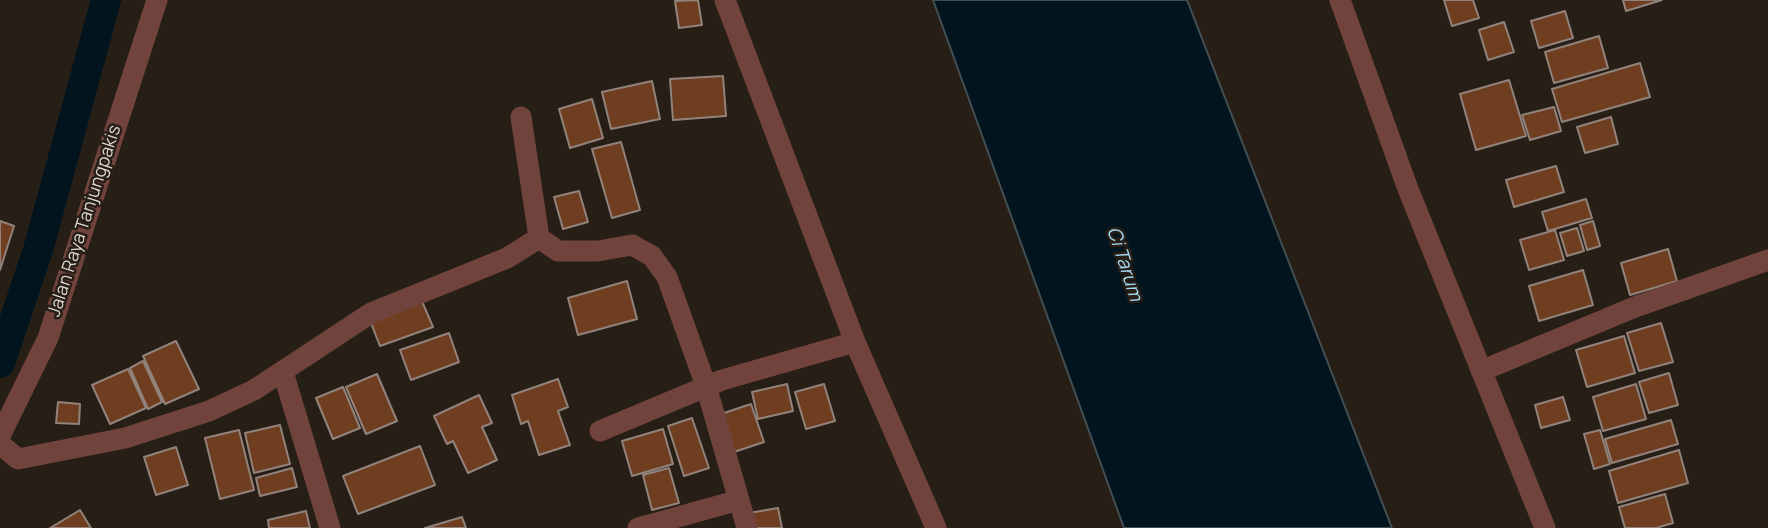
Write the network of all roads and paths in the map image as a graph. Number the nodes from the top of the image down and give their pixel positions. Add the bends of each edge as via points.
1 (157, 0) edge
2 (724, 0) edge
3 (1340, 0) edge
4 (521, 117) dead end
5 (539, 238) junction
6 (1768, 260) edge
7 (855, 341) junction
8 (1481, 371) junction
9 (283, 372) junction
10 (706, 386) junction
11 (600, 430) dead end
12 (0, 436) edge
13 (0, 444) edge
14 (739, 500) junction
15 (330, 528) edge
16 (638, 528) edge
17 (747, 528) edge
18 (936, 528) edge
19 (1545, 528) edge

1 - 12 street, Jalan Raya Tanjungpakis via 48,338
2 - 7 street
3 - 8 street via 1408,189
4 - 5 street
5 - 9 street via 507,258 371,313
5 - 10 street via 558,251 632,245 652,256 667,277
6 - 8 street via 1635,307
7 - 10 street
7 - 18 street
8 - 19 street
9 - 13 street via 209,411 125,438 18,459
9 - 15 street
10 - 11 street
10 - 14 street
14 - 16 street
14 - 17 street

